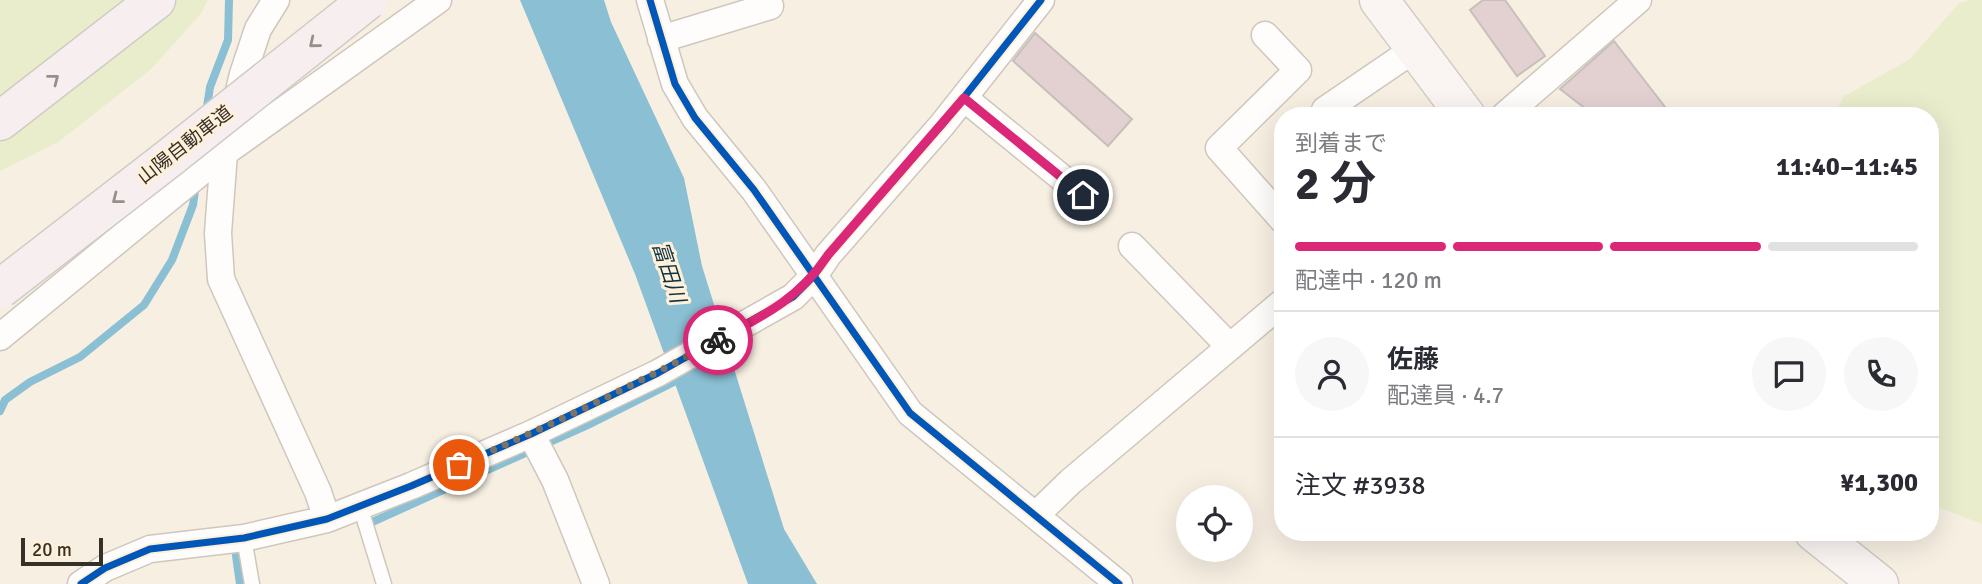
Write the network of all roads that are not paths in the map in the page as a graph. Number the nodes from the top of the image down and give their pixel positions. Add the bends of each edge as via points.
1 (156, 0) edge
2 (276, 0) edge
3 (368, 0) edge
4 (438, 0) edge
5 (650, 0) edge
6 (1041, 0) edge
7 (1378, 0) edge
8 (1622, 5) edge
9 (770, 6) dead end
10 (1265, 34) dead end
11 (661, 39) junction
12 (1416, 48) junction
13 (964, 98) junction
14 (1329, 107) edge
15 (1459, 107) edge
16 (1514, 107) edge
17 (0, 121) edge
18 (224, 153) junction
19 (1083, 195) dead end
20 (1274, 210) edge
21 (1132, 246) dead end
22 (814, 276) junction
23 (0, 289) edge
24 (1274, 310) edge
25 (0, 337) edge
26 (1230, 347) junction
27 (531, 434) junction
28 (360, 506) junction
29 (1036, 515) junction
30 (327, 519) junction
31 (243, 538) junction
32 (1825, 541) edge
33 (81, 584) edge
34 (252, 584) edge
35 (384, 584) edge
36 (596, 584) edge
37 (1119, 584) edge
38 (1879, 584) edge

17 -> 1 highway
2 - 18 street via 258,29
3 -> 23 highway, 山陽自動車道, bridge
4 - 18 street
5 - 11 street
6 - 13 street
7 - 12 main road
8 - 16 street
9 - 11 street
10 - 20 street via 1298,70 1219,148
11 - 22 street via 676,85 695,118 754,190
12 - 14 street
12 - 15 main road
13 - 19 street
13 - 22 street
18 - 25 street
18 - 30 street via 218,233 221,279
21 - 26 street
22 - 27 street via 793,297 742,327
22 - 29 street via 910,413
24 - 26 street
26 - 29 street
27 - 28 street
27 - 36 street via 555,480
28 - 30 street
28 - 35 lane
29 - 37 street
30 - 31 street
31 - 33 street via 150,549 104,568
31 - 34 lane
32 - 38 main road

